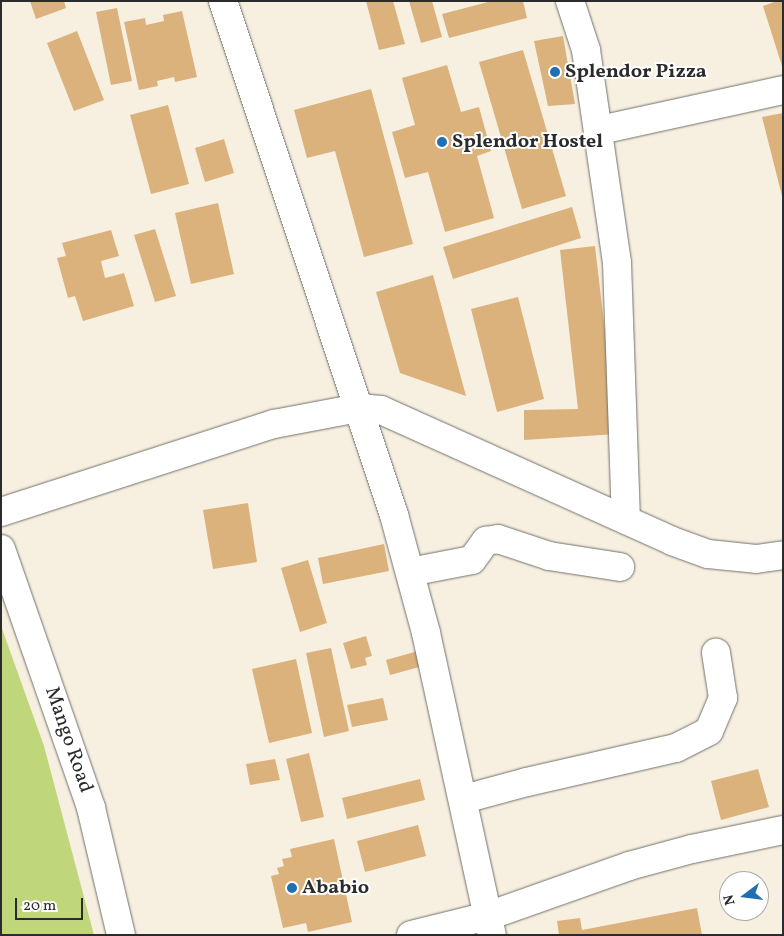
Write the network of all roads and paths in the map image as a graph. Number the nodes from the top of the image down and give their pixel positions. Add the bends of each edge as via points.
1 (223, 1) edge
2 (570, 1) edge
3 (783, 90) edge
4 (600, 130) junction
5 (359, 408) junction
6 (1, 512) edge
7 (626, 520) junction
8 (1, 549) edge
9 (783, 555) edge
10 (620, 567) dead end
11 (410, 572) junction
12 (716, 653) dead end
13 (464, 799) junction
14 (783, 830) edge
15 (490, 925) edge
16 (121, 935) edge
17 (411, 935) edge

1 - 5 street
2 - 4 street via 586,50
3 - 4 street
4 - 7 street via 618,263
5 - 6 street via 274,424
5 - 7 street via 381,410
5 - 11 street
7 - 9 street via 708,554 756,559
8 - 16 street, Mango Road via 91,808
10 - 11 street via 549,556 498,539 486,541 472,560
11 - 13 street
12 - 13 street via 723,698 709,731 676,748
13 - 15 street
14 - 15 street via 629,866
15 - 17 street

